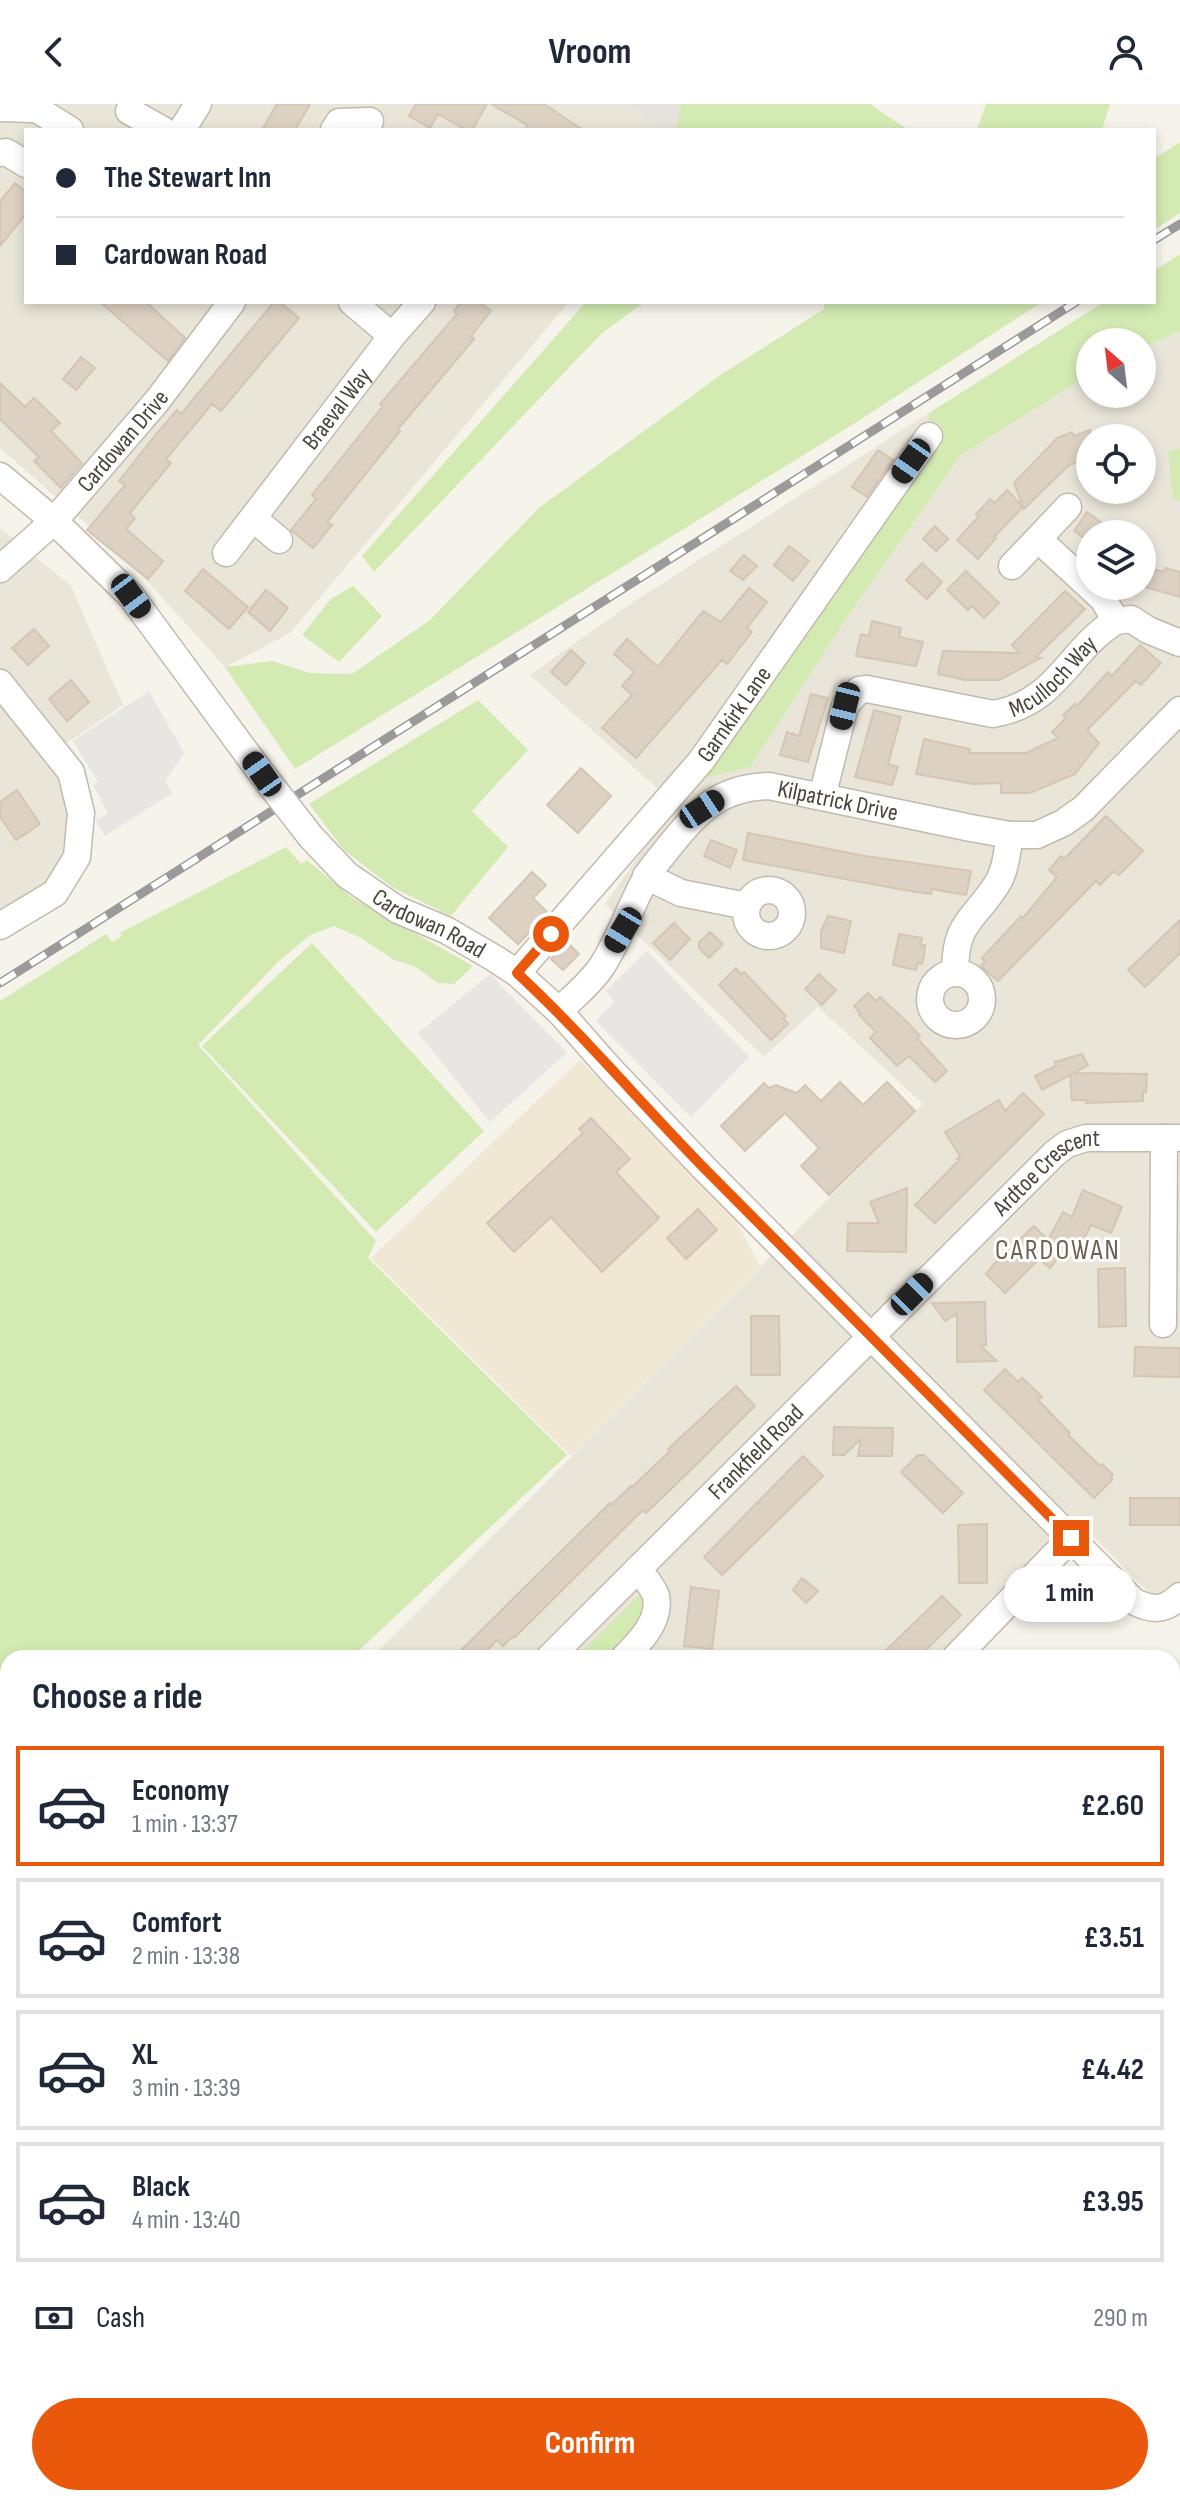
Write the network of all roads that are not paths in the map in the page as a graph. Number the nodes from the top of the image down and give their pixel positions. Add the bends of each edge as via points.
1 (198, 104) edge
2 (30, 106) edge
3 (0, 108) edge
4 (129, 111) dead end
5 (334, 119) edge
6 (370, 121) dead end
7 (67, 128) edge
8 (159, 128) edge
9 (183, 128) edge
10 (0, 153) edge
11 (24, 163) edge
12 (230, 304) edge
13 (354, 304) edge
14 (420, 304) edge
15 (392, 336) junction
16 (929, 436) dead end
17 (0, 476) edge
18 (1068, 507) dead end
19 (253, 518) junction
20 (54, 521) junction
21 (1038, 539) junction
22 (279, 540) dead end
23 (226, 553) dead end
24 (1012, 566) dead end
25 (0, 569) edge
26 (1116, 621) junction
27 (1180, 643) edge
28 (0, 683) edge
29 (1180, 710) edge
30 (822, 797) junction
31 (1010, 835) junction
32 (646, 876) junction
33 (747, 906) dead end
34 (0, 926) edge
35 (517, 973) junction
36 (955, 973) dead end
37 (559, 1011) junction
38 (1172, 1138) edge
39 (1163, 1324) dead end
40 (871, 1334) junction
41 (1071, 1538) junction
42 (638, 1569) junction
43 (1170, 1602) edge
44 (557, 1650) edge
45 (632, 1650) edge
46 (963, 1650) edge

1 - 9 street
2 - 3 street
2 - 7 street
4 - 8 street
5 - 6 street
10 - 11 street
12 - 20 street, Cardowan Drive via 157,401
13 - 15 street
14 - 15 street, Braeval Way
15 - 19 street, Braeval Way
16 - 35 street, Garnkirk Lane via 701,761
17 - 20 street, Cardowan Road
18 - 21 street
19 - 22 street
19 - 23 street, Braeval Way
20 - 25 street, Cardowan Drive
20 - 35 street, Cardowan Road, bridge via 131,596 262,774 347,875 398,910 446,930
21 - 24 street
21 - 26 street via 1103,599
26 - 27 street via 1131,619
26 - 30 street, Mculloch Way via 1046,690 1014,710 993,714 859,690 845,706
28 - 34 street via 71,772 81,813 77,857 55,893
29 - 31 street, Kilpatrick Drive via 1072,817 1037,835
30 - 31 street, Kilpatrick Drive
30 - 32 street, Kilpatrick Drive via 769,786 725,794 687,824
31 - 36 street via 1003,874 960,932
32 - 33 street via 681,893
32 - 37 street, Kilpatrick Drive via 599,970
35 - 37 street, Cardowan Road
37 - 40 street, Cardowan Road via 705,1169
38 - 39 street
38 - 40 street, Ardtoe Crescent via 1086,1138 1067,1144
40 - 41 street, Cardowan Road
40 - 42 street, Frankfield Road
41 - 43 street, Cardowan Road via 1133,1601 1150,1610
41 - 46 street
42 - 44 street, Frankfield Road
42 - 45 street via 655,1594 656,1607 649,1632

